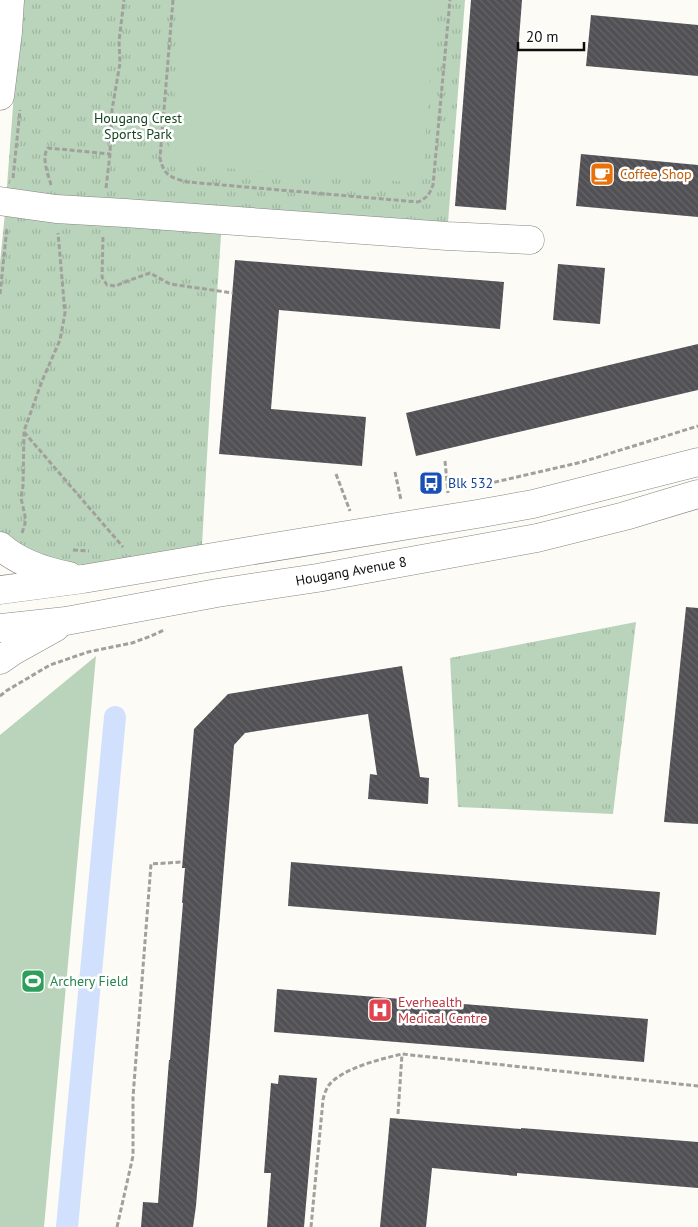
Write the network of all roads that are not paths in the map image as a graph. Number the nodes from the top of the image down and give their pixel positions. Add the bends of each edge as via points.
1 (10, 0) edge
2 (10, 102) edge
3 (5, 202) edge
4 (530, 240) dead end
5 (698, 462) edge
6 (698, 494) edge
7 (11, 540) edge
8 (83, 579) junction
9 (0, 590) edge
10 (66, 621) junction
11 (0, 628) edge
12 (0, 660) edge

1 - 2 main road
3 - 4 main road via 56,209
5 - 8 main road via 534,504
6 - 10 main road, Hougang Avenue 8 via 537,538
7 - 8 main road via 8,553 39,569
8 - 9 main road
10 - 11 main road, Hougang Avenue 8
10 - 12 main road

